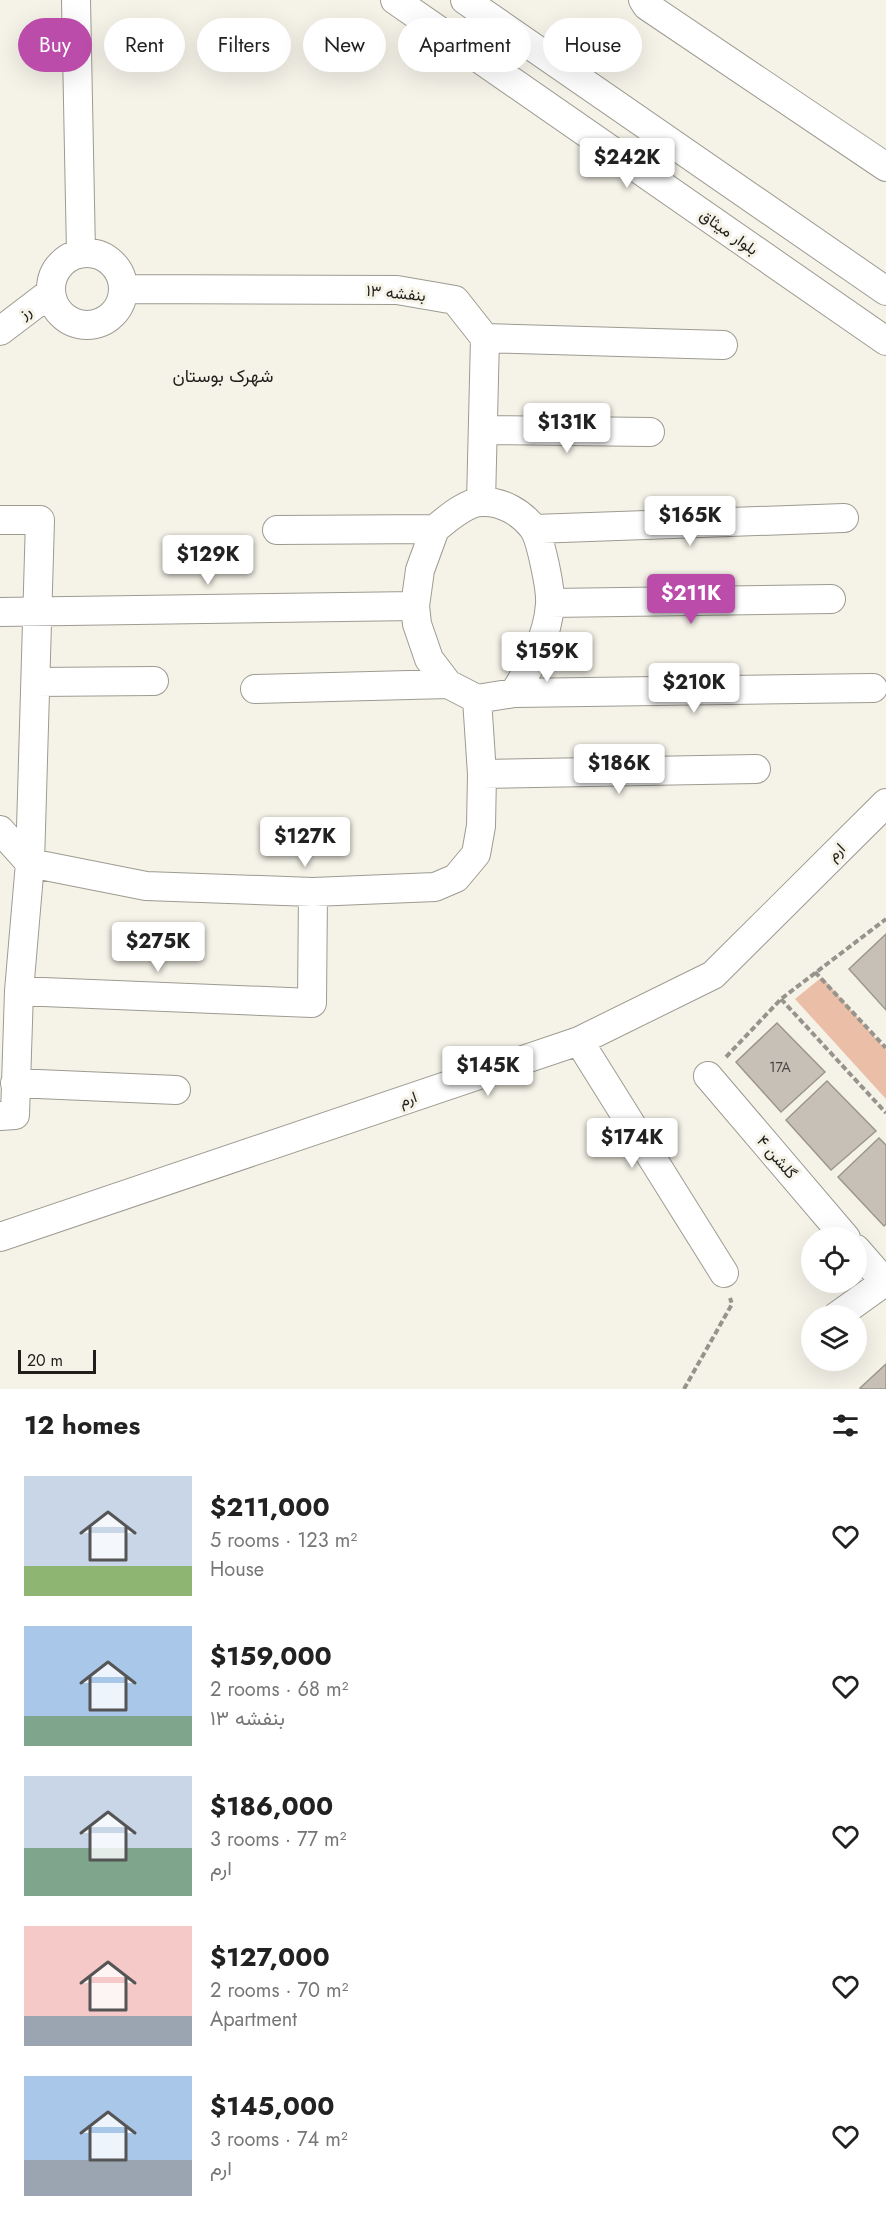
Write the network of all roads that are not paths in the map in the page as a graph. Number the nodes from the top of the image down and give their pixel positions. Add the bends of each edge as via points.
1 (76, 0) edge
2 (395, 0) edge
3 (465, 0) edge
4 (644, 0) edge
5 (886, 167) edge
6 (81, 253) junction
7 (124, 289) junction
8 (886, 291) edge
9 (50, 293) junction
10 (0, 330) edge
11 (485, 338) junction
12 (886, 341) edge
13 (723, 345) dead end
14 (483, 430) junction
15 (650, 432) dead end
16 (481, 501) junction
17 (844, 518) dead end
18 (0, 520) edge
19 (435, 529) junction
20 (534, 529) junction
21 (277, 530) dead end
22 (831, 599) dead end
23 (550, 603) junction
24 (416, 606) junction
25 (0, 612) edge
26 (38, 612) junction
27 (154, 681) dead end
28 (36, 682) junction
29 (448, 684) junction
30 (873, 688) dead end
31 (255, 689) dead end
32 (514, 693) junction
33 (477, 699) junction
34 (756, 770) dead end
35 (482, 774) junction
36 (886, 803) edge
37 (0, 830) edge
38 (0, 863) edge
39 (30, 863) junction
40 (313, 892) junction
41 (11, 934) edge
42 (19, 991) junction
43 (10, 1031) edge
44 (579, 1041) junction
45 (708, 1076) road end
46 (15, 1083) junction
47 (176, 1090) dead end
48 (0, 1116) edge
49 (837, 1227) edge
50 (0, 1237) edge
51 (867, 1262) edge
52 (724, 1273) road end
53 (885, 1282) edge
54 (853, 1305) edge

1 - 6 street
2 - 12 street, بلوار میثاق
3 - 8 street
4 - 5 street via 647,6
6 - 7 street via 106,258 119,271
6 - 9 street via 68,258 54,273
7 - 9 street via 118,310 100,324 77,325 58,313
7 - 11 street, بنفشه ۱۳ via 397,290 455,300
9 - 10 street, رز
11 - 13 street
11 - 14 street
14 - 15 street
14 - 16 street
16 - 19 street via 455,512
16 - 20 street via 509,507
17 - 20 street
18 - 26 street via 40,520
19 - 21 street
19 - 24 street via 420,570
20 - 23 street via 546,567
22 - 23 street
23 - 32 street via 533,663
24 - 26 street
24 - 29 street via 417,624 429,659
25 - 26 street
26 - 28 street
27 - 28 street
28 - 39 street
29 - 31 street
29 - 33 street
30 - 32 street
32 - 33 street
33 - 35 street
34 - 35 street
35 - 40 street via 477,854 456,878 435,887
36 - 44 street, ارم via 713,975
37 - 39 street
38 - 39 street
39 - 40 street via 147,886
39 - 41 street
40 - 42 street via 312,1003
41 - 42 street
42 - 43 street
43 - 46 street
44 - 50 street, ارم
44 - 52 street
45 - 49 street, گلشن ۴
46 - 47 street
46 - 48 street via 15,1116
51 - 53 street
53 - 54 street

